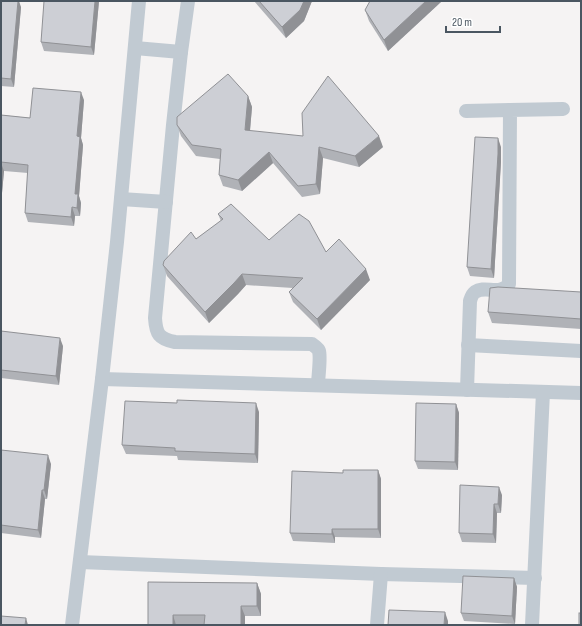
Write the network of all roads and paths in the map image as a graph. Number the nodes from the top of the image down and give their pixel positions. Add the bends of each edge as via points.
1 (139, 1) edge
2 (188, 1) edge
3 (135, 48) junction
4 (181, 52) junction
5 (563, 109) dead end
6 (510, 110) junction
7 (466, 111) dead end
8 (121, 199) junction
9 (166, 202) junction
10 (468, 345) junction
11 (581, 351) edge
12 (102, 379) junction
13 (318, 386) junction
14 (467, 390) junction
15 (543, 392) junction
16 (581, 393) edge
17 (80, 562) junction
18 (381, 574) junction
19 (535, 578) junction
20 (72, 625) edge
21 (377, 625) edge
22 (532, 625) edge

1 - 3 street
2 - 4 street
3 - 4 street
3 - 8 street
4 - 9 street
5 - 6 street
6 - 7 street
6 - 10 street via 509,284 506,288 480,290 472,295
8 - 9 street
8 - 12 street
9 - 13 street via 155,318 159,335 175,342 312,344 319,352
10 - 11 street
10 - 14 street
12 - 13 street
12 - 17 street
13 - 14 street
14 - 15 street
15 - 16 street
15 - 19 street
17 - 18 street
17 - 20 street
18 - 19 street
18 - 21 street
19 - 22 street

